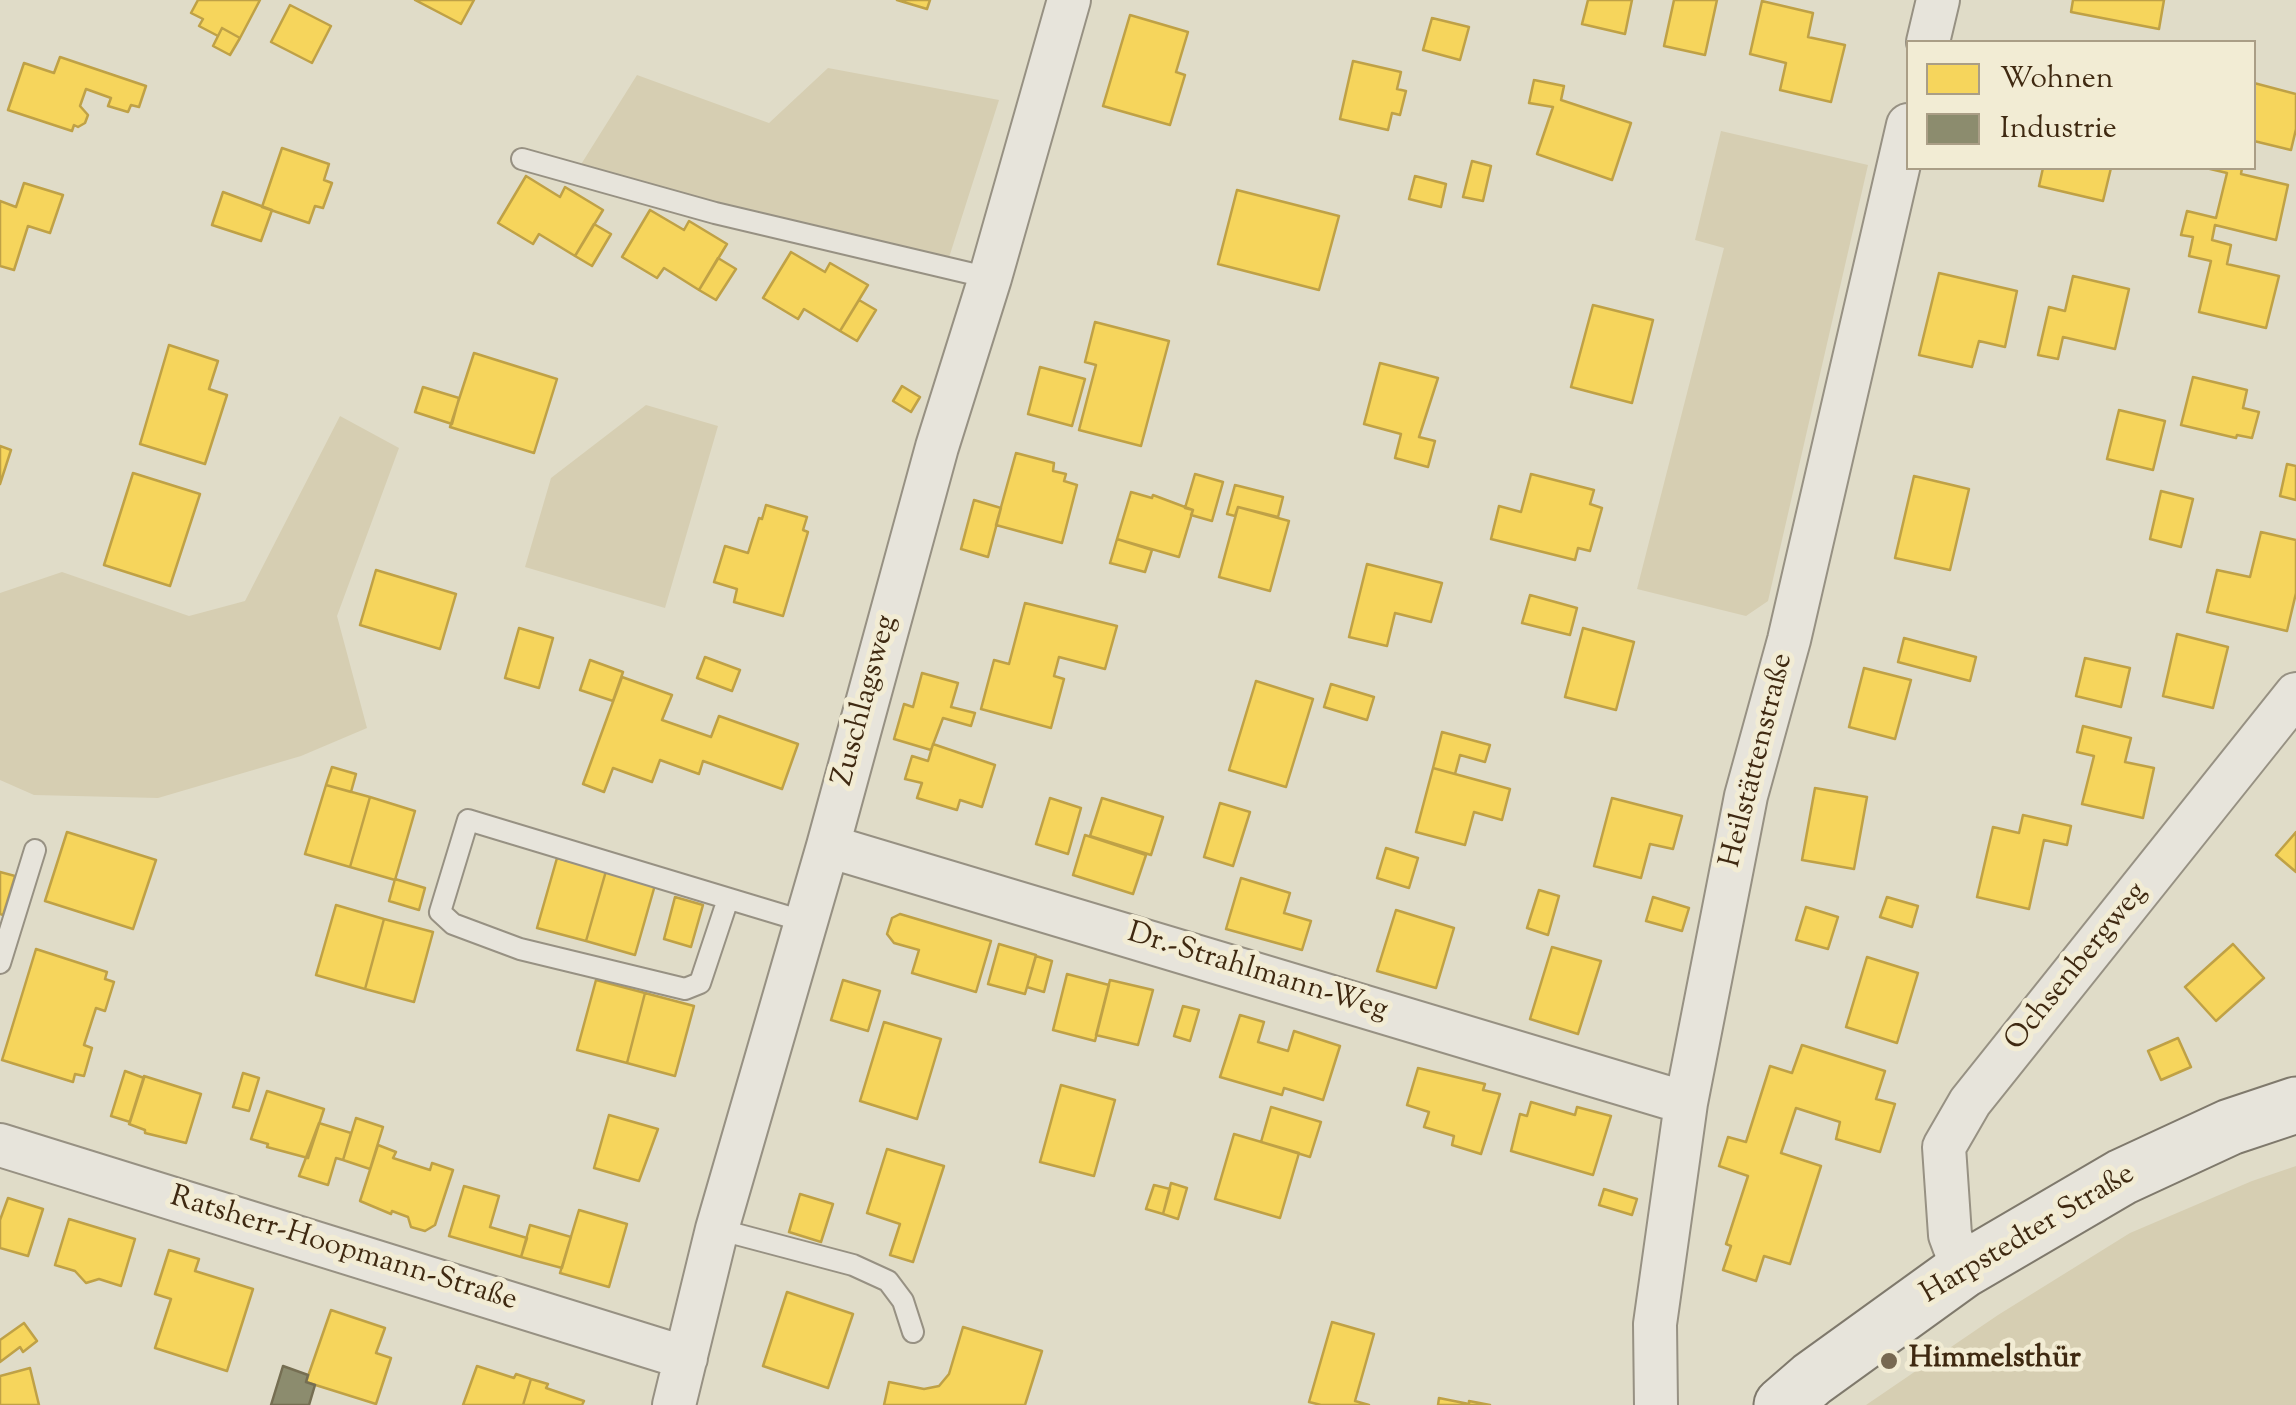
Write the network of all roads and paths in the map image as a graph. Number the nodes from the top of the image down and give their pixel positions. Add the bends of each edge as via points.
1 (1070, 0) edge
2 (1938, 0) edge
3 (1928, 40) edge
4 (1906, 134) edge
5 (522, 159) dead end
6 (990, 278) junction
7 (2296, 694) edge
8 (828, 846) junction
9 (35, 850) dead end
10 (728, 899) junction
11 (806, 922) junction
12 (0, 963) edge
13 (1686, 1103) junction
14 (2296, 1105) edge
15 (0, 1146) edge
16 (716, 1229) junction
17 (1963, 1270) junction
18 (913, 1332) dead end
19 (686, 1358) junction
20 (674, 1405) edge
21 (1656, 1405) edge
22 (1782, 1405) edge

1 - 6 street, Zuschlagsweg
2 - 3 street
4 - 13 street, Heilstättenstraße via 1789,640 1746,796
5 - 6 lane
6 - 8 street, Zuschlagsweg
7 - 17 street, Ochsenbergweg via 1970,1102 1944,1148 1950,1235
8 - 11 street, Zuschlagsweg
8 - 13 street, Dr.-Strahlmann-Weg
9 - 12 lane
10 - 10 lane via 468,820 440,912 454,924 520,949 686,989 700,983
10 - 11 lane
11 - 16 street, Zuschlagsweg
13 - 21 street, Heilstättenstraße via 1655,1324
14 - 17 main road, Harpstedter Straße via 2122,1177
15 - 19 street, Ratsherr-Hoopmann-Straße
16 - 18 lane via 888,1281
16 - 19 street, Zuschlagsweg
17 - 22 main road, Harpstedter Straße
19 - 20 street, Zuschlagsweg

